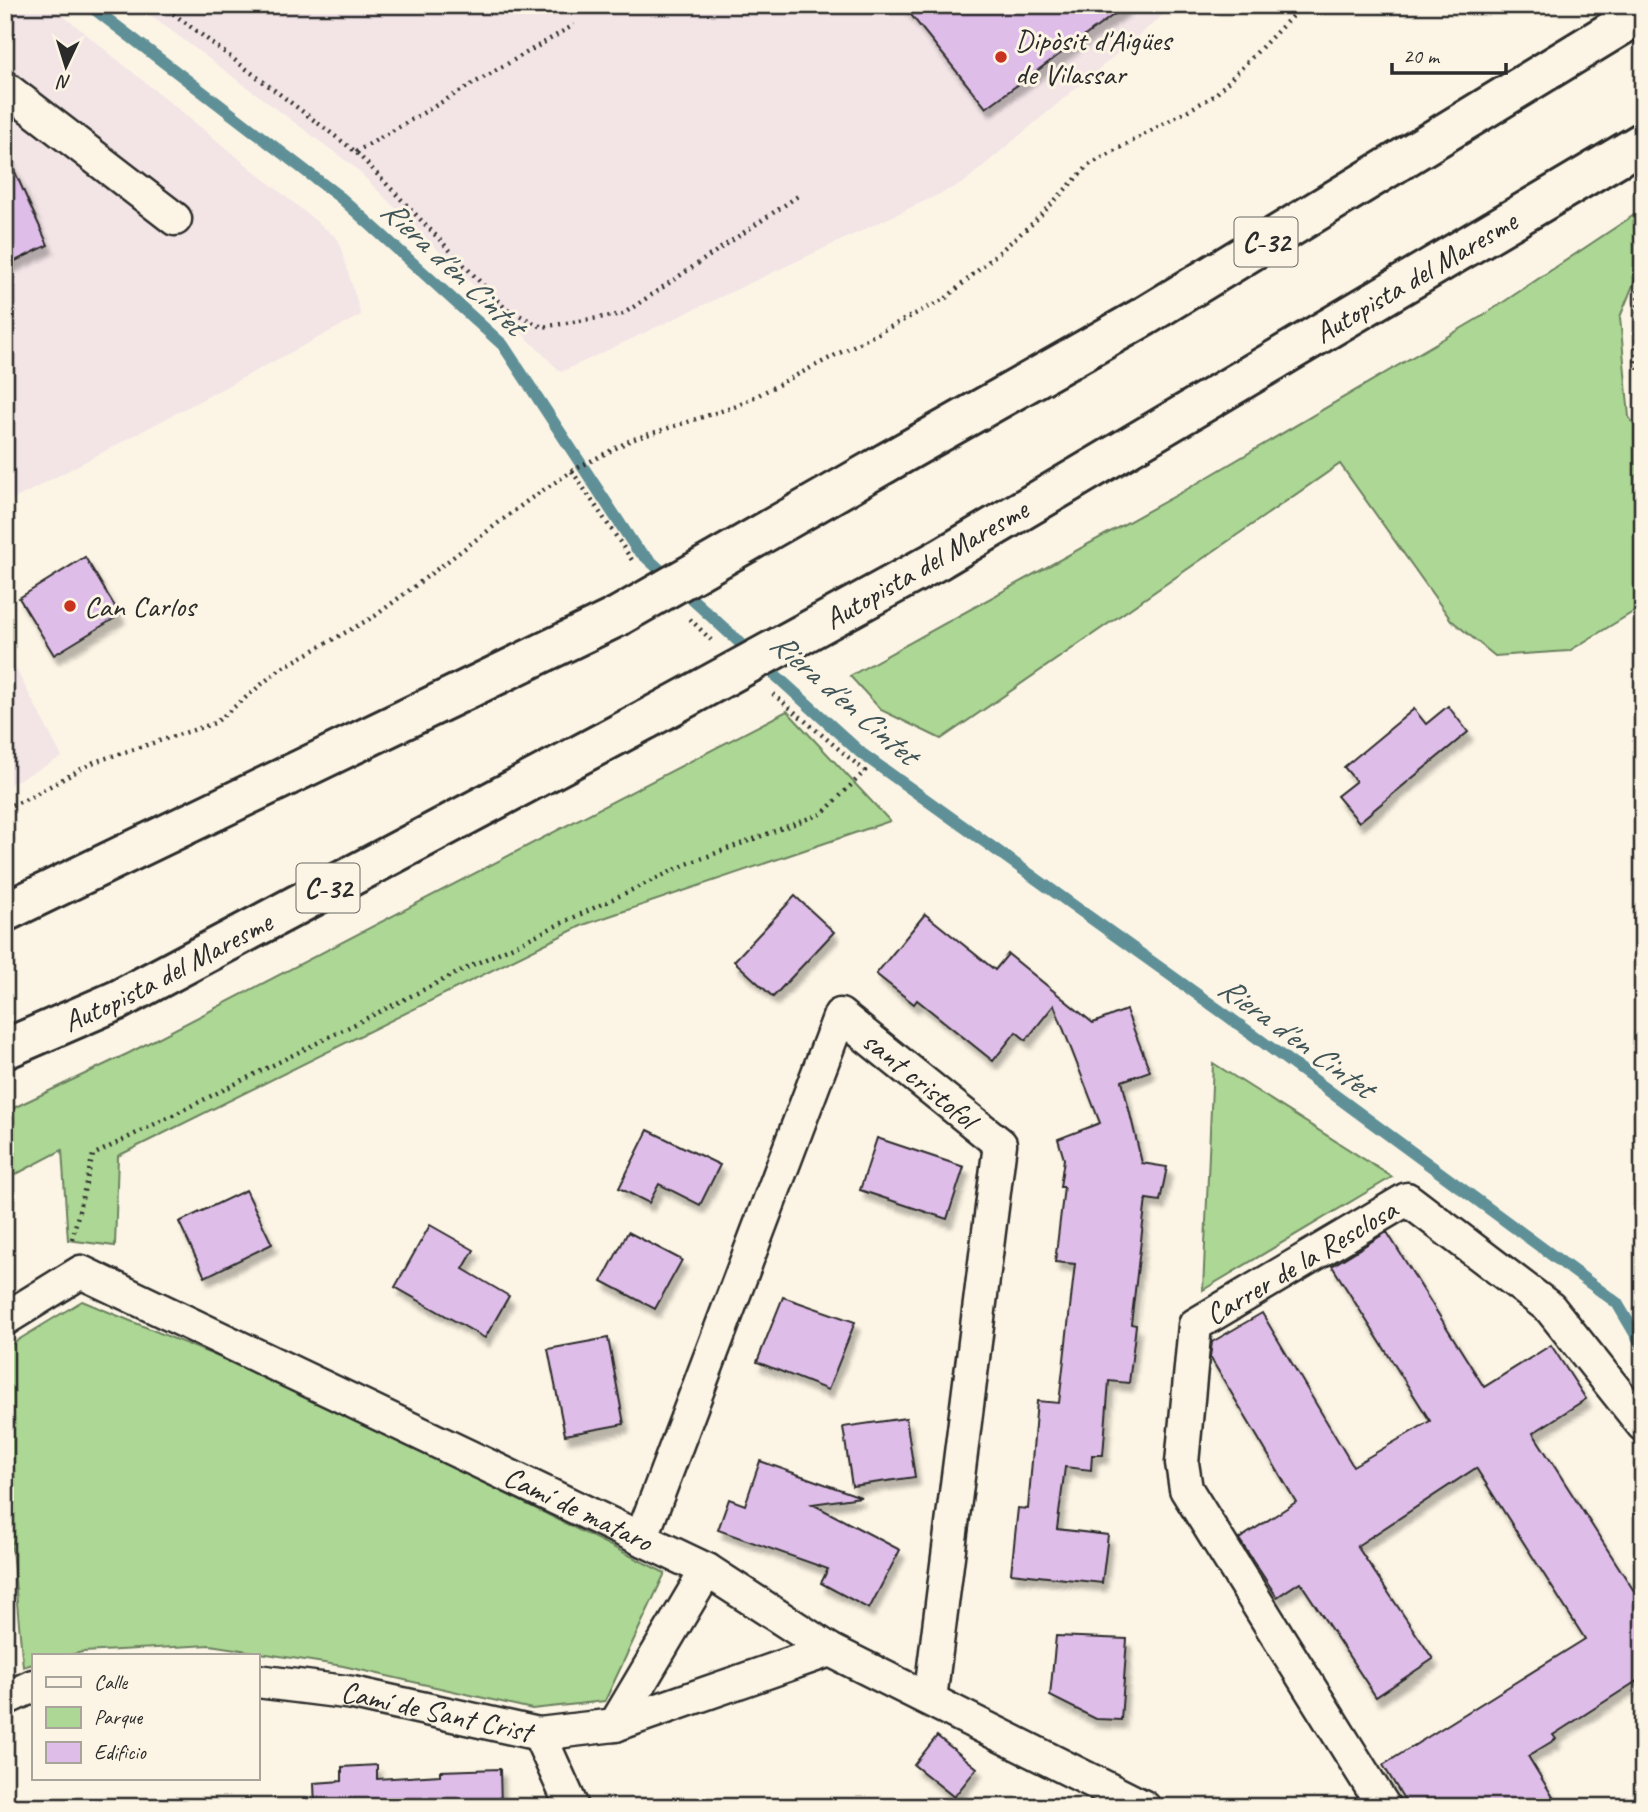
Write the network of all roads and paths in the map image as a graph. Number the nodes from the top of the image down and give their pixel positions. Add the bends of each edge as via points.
1 (162, 5) edge
2 (1303, 5) edge
3 (1643, 12) edge
4 (574, 25) dead end
5 (5, 88) edge
6 (1643, 142) edge
7 (356, 152) junction
8 (798, 196) dead end
9 (175, 219) dead end
10 (1643, 271) edge
11 (1643, 378) edge
12 (572, 471) junction
13 (642, 571) dead end
14 (688, 617) dead end
15 (715, 644) dead end
16 (766, 689) dead end
17 (5, 807) edge
18 (5, 912) edge
19 (5, 1049) edge
20 (81, 1272) junction
21 (5, 1319) edge
22 (1643, 1425) edge
23 (641, 1539) junction
24 (707, 1570) junction
25 (830, 1650) junction
26 (259, 1681) edge
27 (32, 1686) edge
28 (5, 1699) edge
29 (930, 1699) junction
30 (615, 1725) junction
31 (539, 1734) junction
32 (572, 1807) edge
33 (1144, 1807) edge
34 (1384, 1807) edge

1 - 7 path
2 - 12 path via 1214,96 1089,165 1034,222 946,298 737,406 631,440
3 - 18 highway, C-32, bridge via 1145,316 617,617
4 - 7 path
5 - 9 street
6 - 19 highway, Autopista del Maresme / C-32, bridge via 938,560 118,1000
7 - 8 path via 505,308 542,327 624,314
10 - 11 path via 1639,275 1636,363
12 - 13 path
12 - 17 path via 375,616 280,669 215,723 94,762
14 - 15 path
16 - 20 path via 866,771 823,813 688,864 93,1155 67,1259
20 - 21 street
20 - 23 street, Camí de mataro
22 - 34 street, Carrer de la Resclosa via 1550,1308 1407,1199 1195,1325 1182,1463 1186,1489
23 - 24 street, Camí de mataro
23 - 29 street, sant cristofol via 840,1015 1000,1144
24 - 25 street, Camí de mataro
24 - 30 street
25 - 29 street, Camí de mataro
25 - 30 street, Camí de Sant Crist
26 - 31 street, Camí de Sant Crist via 353,1693
27 - 28 street
29 - 33 street, Camí de mataro
30 - 31 street, Camí de Sant Crist
31 - 32 street

